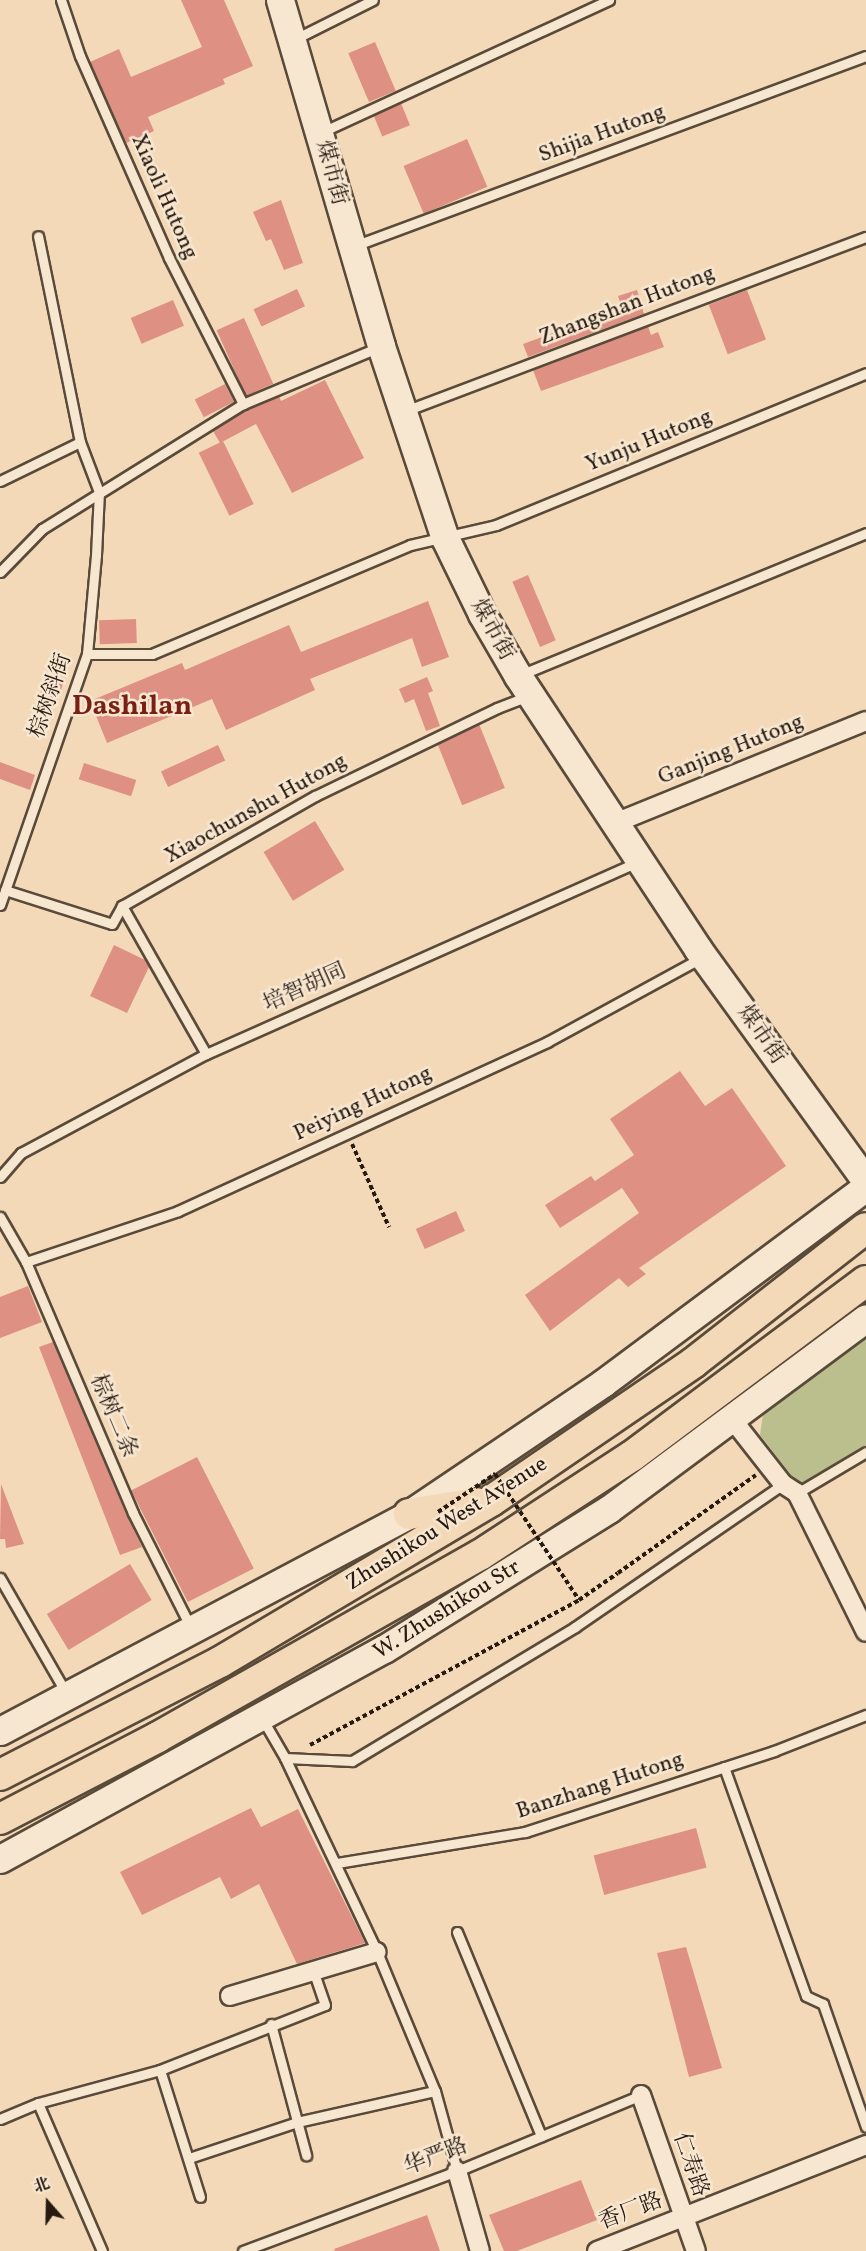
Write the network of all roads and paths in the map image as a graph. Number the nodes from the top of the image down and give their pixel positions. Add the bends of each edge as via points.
1 (61, 0) edge
2 (280, 0) edge
3 (373, 0) edge
4 (609, 0) edge
5 (292, 40) junction
6 (866, 56) edge
7 (320, 134) junction
8 (38, 236) dead end
9 (866, 237) edge
10 (351, 247) junction
11 (381, 346) junction
12 (866, 373) edge
13 (243, 404) junction
14 (403, 412) junction
15 (80, 442) junction
16 (0, 481) edge
17 (99, 492) junction
18 (866, 533) edge
19 (445, 538) junction
20 (0, 572) edge
21 (87, 654) junction
22 (524, 686) junction
23 (866, 721) edge
24 (615, 823) junction
25 (642, 861) junction
26 (5, 890) junction
27 (0, 905) edge
28 (122, 906) junction
29 (705, 956) junction
30 (206, 1054) junction
31 (346, 1133) junction
32 (0, 1177) edge
33 (866, 1181) edge
34 (866, 1187) edge
35 (0, 1217) edge
36 (389, 1227) dead end
37 (866, 1228) edge
38 (26, 1262) junction
39 (866, 1281) edge
40 (866, 1318) edge
41 (732, 1419) junction
42 (864, 1457) edge
43 (769, 1466) junction
44 (790, 1488) junction
45 (491, 1501) junction
46 (423, 1513) junction
47 (0, 1578) edge
48 (579, 1600) junction
49 (193, 1630) junction
50 (866, 1632) edge
51 (68, 1696) junction
52 (866, 1715) edge
53 (261, 1718) junction
54 (0, 1731) edge
55 (285, 1758) junction
56 (724, 1767) junction
57 (0, 1775) edge
58 (0, 1819) edge
59 (0, 1859) edge
60 (337, 1863) junction
61 (457, 1932) dead end
62 (377, 1952) junction
63 (314, 1973) junction
64 (230, 1996) dead end
65 (271, 2024) junction
66 (160, 2070) junction
67 (435, 2091) junction
68 (640, 2095) joint
69 (38, 2103) junction
70 (0, 2119) edge
71 (297, 2122) junction
72 (866, 2127) edge
73 (541, 2136) junction
74 (866, 2145) edge
75 (306, 2155) dead end
76 (189, 2158) junction
77 (457, 2171) junction
78 (200, 2198) dead end
79 (683, 2218) junction
80 (102, 2251) edge
81 (243, 2251) edge
82 (480, 2251) edge
83 (597, 2251) edge
84 (696, 2251) edge

1 - 13 lane, Xiaoli Hutong via 80,56 164,247
2 - 5 street, 煤市街
3 - 5 lane
4 - 7 lane
5 - 7 street, 煤市街
6 - 10 lane, Shijia Hutong
7 - 10 street, 煤市街
8 - 15 lane
9 - 14 lane, Zhangshan Hutong
10 - 11 street, 煤市街
11 - 13 lane
11 - 14 street, 煤市街
12 - 19 lane, Yunju Hutong via 496,525
13 - 17 lane
14 - 19 street, 煤市街
15 - 16 lane
15 - 17 lane
17 - 20 lane via 42,530
17 - 21 lane, 棕树斜街
18 - 22 lane, Xiaochunshu Hutong
19 - 21 lane, Yunju Hutong via 410,545 152,654
19 - 22 street, 煤市街
21 - 26 lane, 棕树斜街
22 - 24 street, 煤市街
22 - 28 lane, Xiaochunshu Hutong via 497,708 315,796
23 - 24 street, Ganjing Hutong
24 - 25 street, 煤市街
25 - 29 street, 煤市街
25 - 30 lane, 培智胡同
26 - 27 lane, 棕树斜街
26 - 28 lane, Xiaochunshu Hutong via 112,924
28 - 30 lane
29 - 31 lane, Peiying Hutong via 669,972 547,1042
29 - 33 street, 煤市街
30 - 32 lane, 培智胡同 via 21,1153
31 - 36 path
31 - 38 lane, Peiying Hutong via 178,1211
34 - 46 street, Zhushikou West Avenue
35 - 38 lane, 棕树二条
37 - 45 main road, Zhushikou West Avenue via 693,1363
38 - 49 lane, 棕树二条 via 133,1513
39 - 58 main road, W. Zhushikou Str via 632,1455 480,1555 158,1737
40 - 41 street, W. Zhushikou Str
41 - 43 street
41 - 53 street, W. Zhushikou Str via 609,1509 384,1649
42 - 44 lane
43 - 44 street
43 - 48 path, bridge
44 - 50 street
44 - 55 lane via 575,1627 352,1761
45 - 46 main road
45 - 57 main road, Zhushikou West Avenue via 220,1662
46 - 48 path, bridge via 495,1474
46 - 49 street, Zhushikou West Avenue
47 - 51 lane
48 - 55 path
49 - 51 street, Zhushikou West Avenue
51 - 54 street, Zhushikou West Avenue
52 - 56 lane, Banzhang Hutong
53 - 55 lane
53 - 59 street, W. Zhushikou Str
55 - 60 lane
56 - 60 lane, Banzhang Hutong via 525,1832
56 - 72 lane via 806,1996 824,2004
60 - 62 lane
61 - 73 lane
62 - 63 street
62 - 67 lane
63 - 64 street
63 - 65 lane via 325,2004
65 - 66 lane
65 - 71 lane
66 - 69 lane
66 - 76 lane
67 - 71 lane
67 - 77 lane
68 - 73 lane, 华严路
68 - 79 street, 仁寿路
69 - 70 lane
69 - 80 lane
71 - 75 lane
71 - 76 lane
73 - 77 lane, 华严路
74 - 79 street, 香厂路
76 - 78 lane
77 - 81 lane, 华严路
77 - 82 street
79 - 83 street, 香厂路
79 - 84 street, 仁寿路

